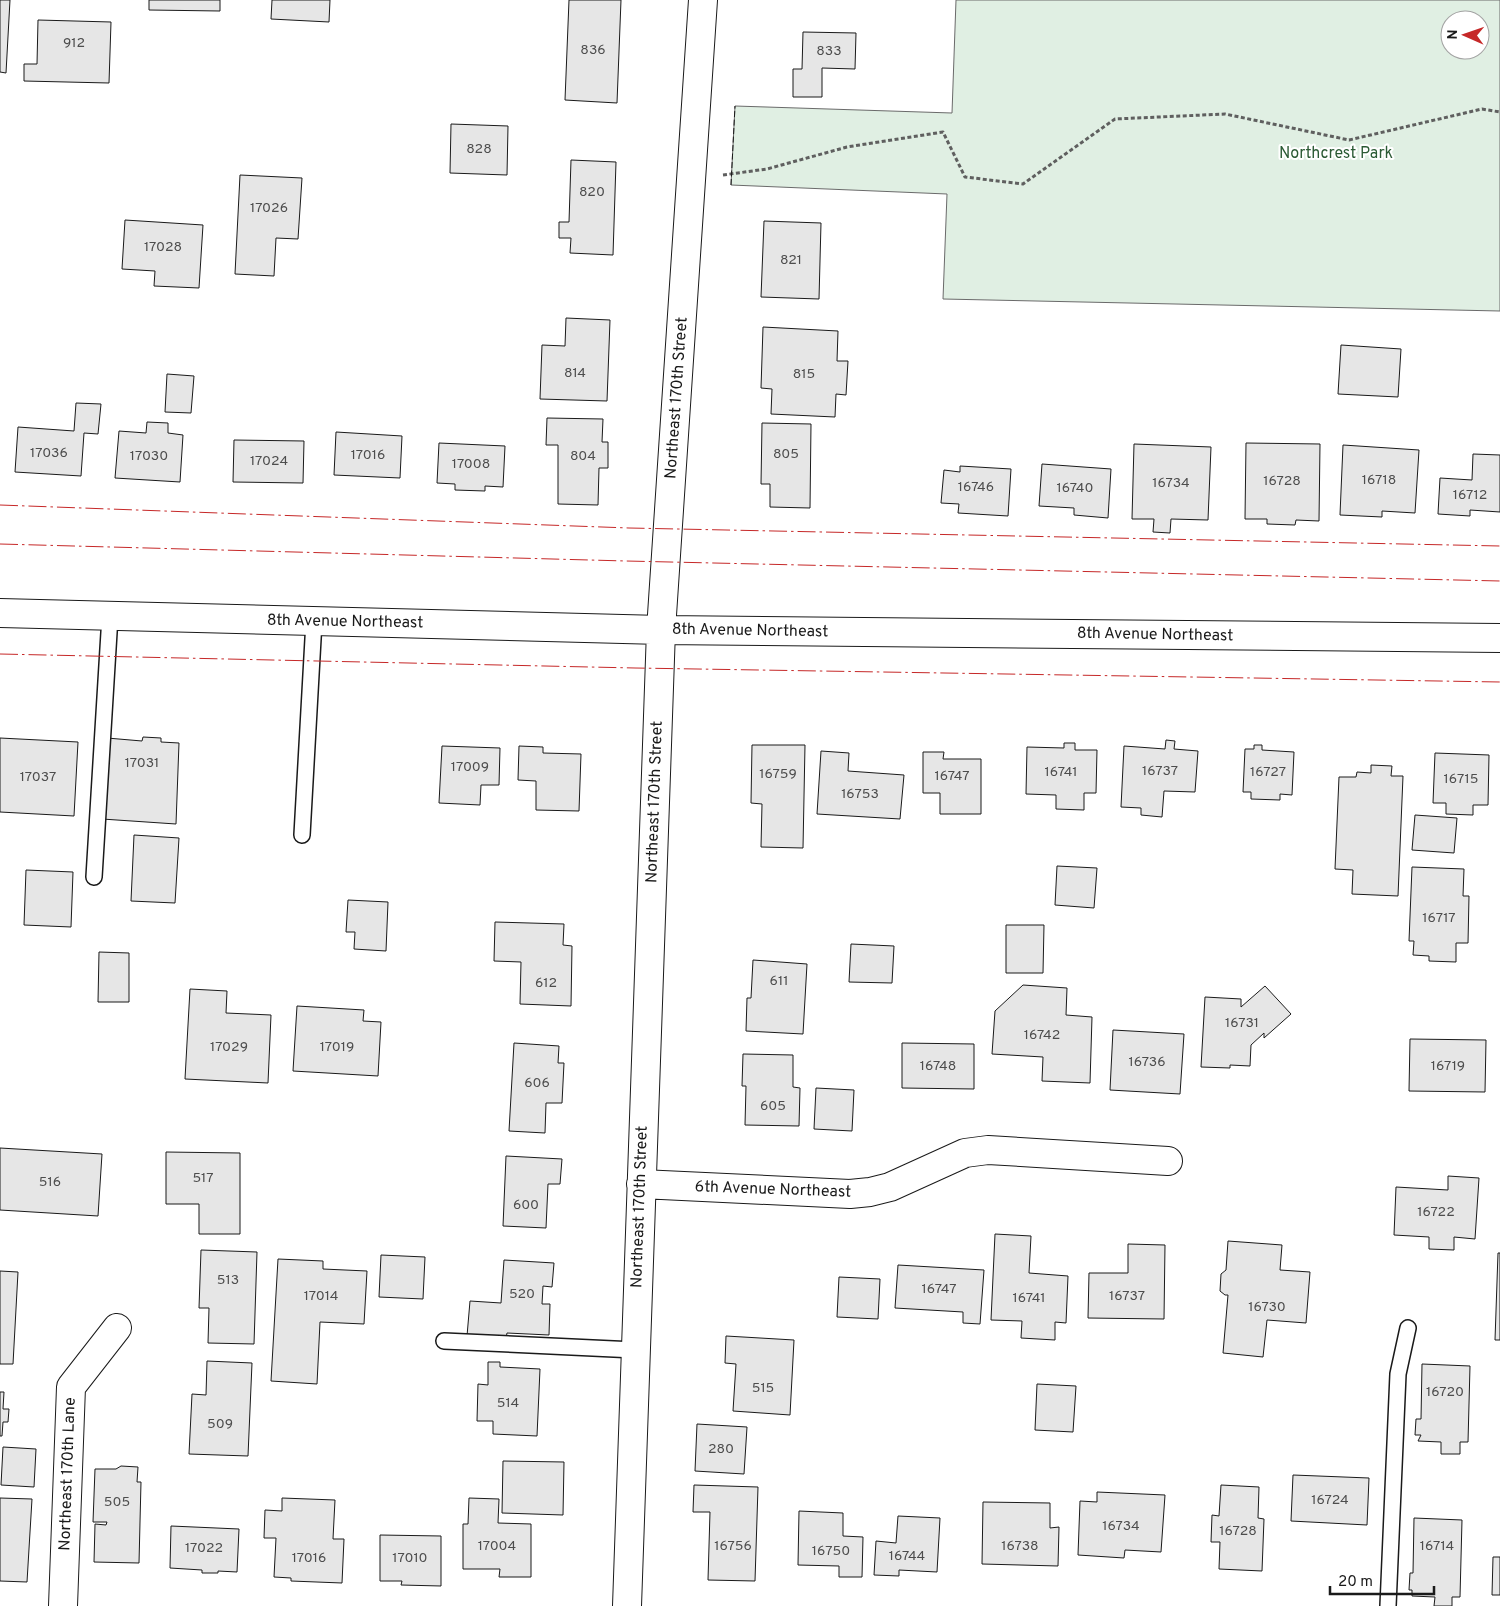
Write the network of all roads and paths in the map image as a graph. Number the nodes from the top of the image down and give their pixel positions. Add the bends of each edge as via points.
1 (703, 0) edge
2 (1500, 112) edge
3 (691, 180) junction
4 (0, 613) edge
5 (110, 616) junction
6 (314, 621) junction
7 (661, 630) junction
8 (1500, 638) edge
9 (302, 835) dead end
10 (94, 877) dead end
11 (1168, 1161) dead end
12 (640, 1184) junction
13 (117, 1328) dead end
14 (1408, 1328) dead end
15 (444, 1341) dead end
16 (635, 1350) junction
17 (63, 1606) edge
18 (627, 1606) edge
19 (1388, 1606) edge

1 - 3 street, Northeast 170th Street
2 - 3 path via 1482,110 1349,140 1225,114 1114,119 1023,184 965,177 943,132 847,147 767,168
3 - 7 street, Northeast 170th Street
4 - 5 street, 8th Avenue Northeast
5 - 6 street, 8th Avenue Northeast
5 - 10 lane
6 - 7 street, 8th Avenue Northeast
6 - 9 lane
7 - 8 street, 8th Avenue Northeast
7 - 12 street, Northeast 170th Street
11 - 12 street, 6th Avenue Northeast via 988,1150 965,1153 890,1187 850,1194
12 - 16 street, Northeast 170th Street
13 - 17 street, Northeast 170th Lane via 71,1387
14 - 19 lane via 1398,1374
15 - 16 lane
16 - 18 street, Northeast 170th Street

